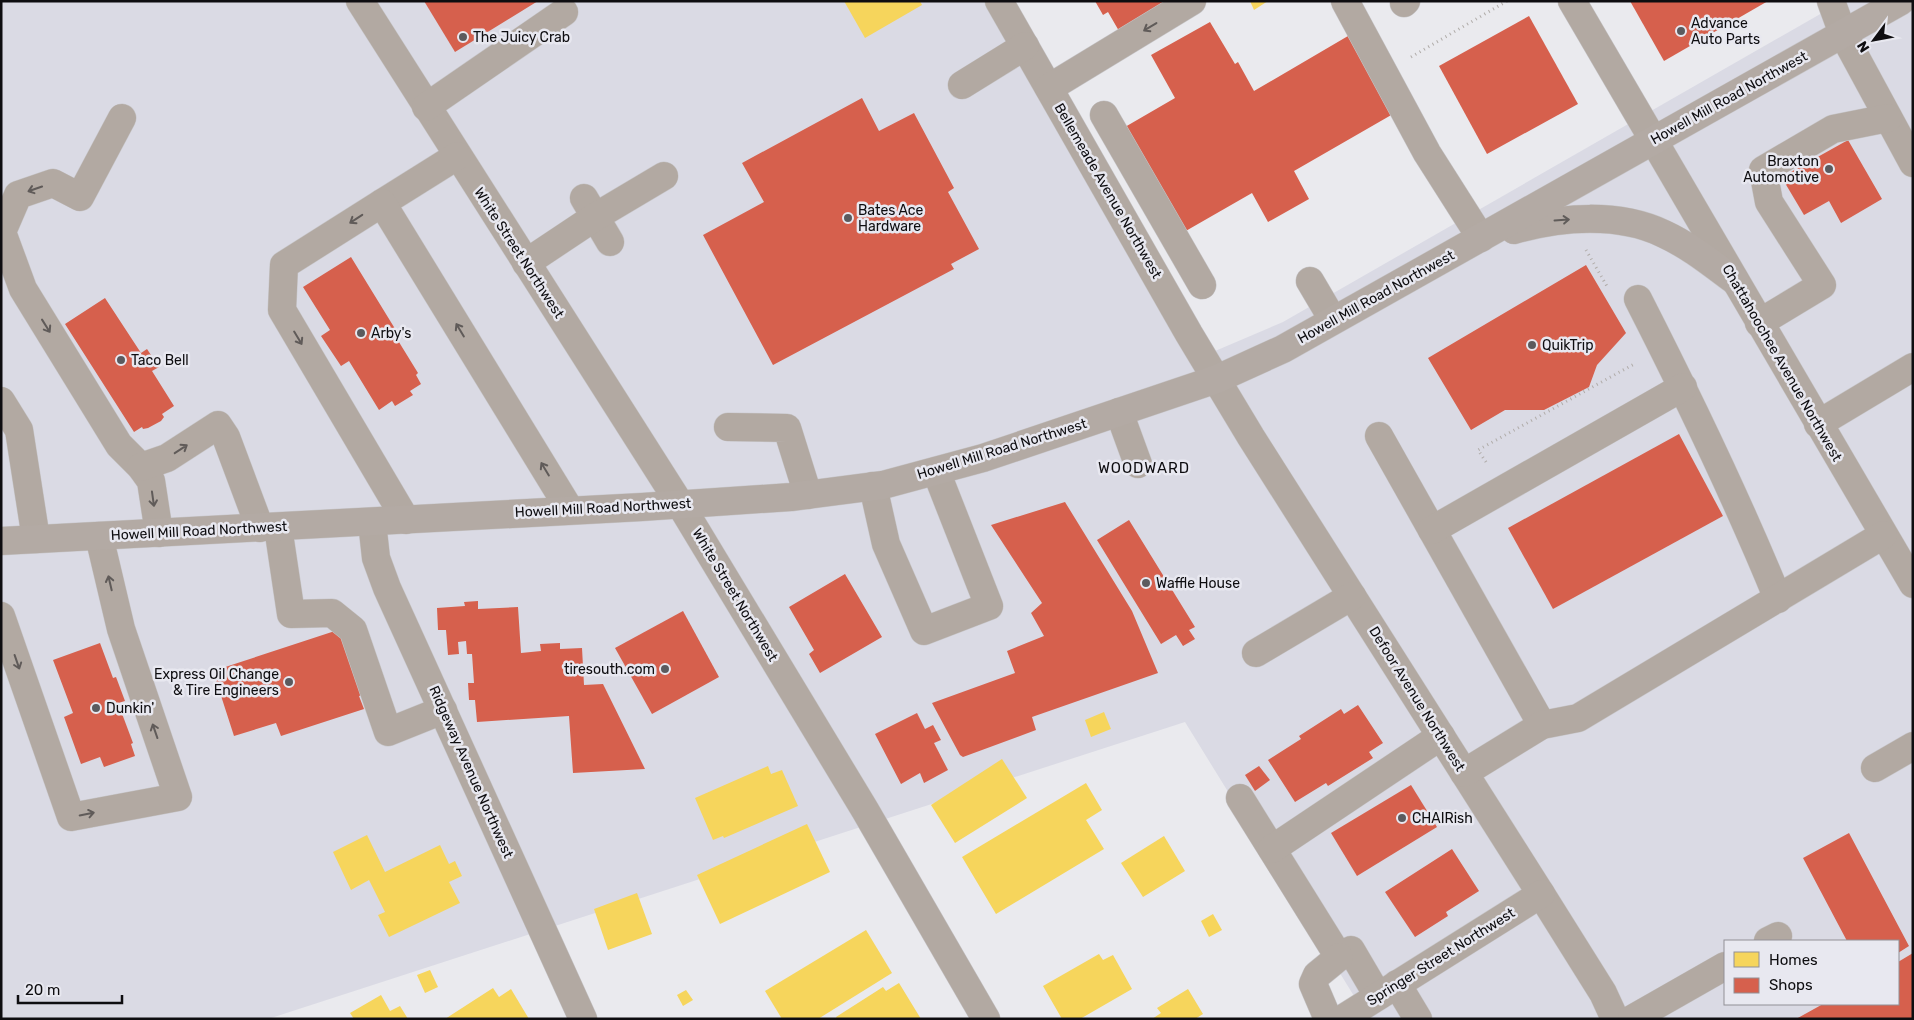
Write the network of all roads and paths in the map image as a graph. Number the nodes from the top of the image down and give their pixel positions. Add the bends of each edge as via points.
1 (360, 1) edge
2 (999, 1) edge
3 (1192, 1) edge
4 (1344, 1) edge
5 (1507, 1) edge
6 (1572, 1) edge
7 (1831, 1) edge
8 (1891, 4) edge
9 (564, 12) dead end
10 (1843, 34) junction
11 (1025, 46) junction
12 (1411, 57) dead end
13 (962, 85) dead end
14 (1049, 88) junction
15 (426, 107) junction
16 (1104, 115) dead end
17 (122, 118) dead end
18 (1888, 118) junction
19 (1652, 141) junction
20 (457, 156) junction
21 (1913, 163) edge
22 (664, 176) dead end
23 (382, 202) junction
24 (589, 208) junction
25 (1481, 238) junction
26 (610, 242) dead end
27 (526, 263) junction
28 (1310, 281) dead end
29 (1735, 281) junction
30 (1202, 285) dead end
31 (1638, 299) dead end
32 (1333, 320) junction
33 (1759, 323) junction
34 (1637, 362) dead end
35 (1913, 367) edge
36 (1217, 380) junction
37 (1683, 387) junction
38 (1, 402) edge
39 (1118, 412) junction
40 (1818, 424) junction
41 (728, 427) dead end
42 (10, 429) edge
43 (1379, 436) dead end
44 (1138, 464) dead end
45 (141, 467) junction
46 (936, 471) junction
47 (873, 486) junction
48 (1502, 490) junction
49 (808, 495) junction
50 (680, 504) junction
51 (570, 510) junction
52 (406, 520) junction
53 (372, 522) junction
54 (269, 527) junction
55 (1432, 530) junction
56 (159, 533) junction
57 (1883, 535) junction
58 (99, 536) junction
59 (36, 539) junction
60 (1, 541) edge
61 (1913, 584) edge
62 (1352, 596) junction
63 (1778, 599) junction
64 (1, 616) edge
65 (1256, 653) dead end
66 (442, 710) junction
67 (1542, 725) junction
68 (1441, 736) junction
69 (1913, 746) edge
70 (1875, 768) dead end
71 (1464, 773) junction
72 (1240, 798) dead end
73 (1272, 849) junction
74 (1541, 894) junction
75 (1339, 957) junction
76 (1724, 967) edge
77 (1388, 990) junction
78 (583, 1019) edge
79 (986, 1019) edge
80 (1328, 1019) edge
81 (1342, 1019) edge
82 (1418, 1019) edge
83 (1615, 1019) edge
84 (1632, 1019) edge

1 - 15 street, White Street Northwest
2 - 11 street, Bellemeade Avenue Northwest
3 -> 14 street
4 - 25 street via 1427,153
5 - 12 path
6 - 19 street, Chattahoochee Avenue Northwest
7 - 10 street
8 - 10 main road, Howell Mill Road Northwest
9 - 15 street
10 - 18 street
10 - 19 main road, Howell Mill Road Northwest
11 - 13 street
11 - 14 street, Bellemeade Avenue Northwest
14 - 36 street, Bellemeade Avenue Northwest
15 - 20 street, White Street Northwest
16 - 30 street
17 -> 45 street via 80,197 53,183 18,195 2,232 23,289 119,445
18 - 21 street
18 - 33 street via 1833,129 1763,170 1769,202 1822,285
19 - 25 main road, Howell Mill Road Northwest
19 - 29 street, Chattahoochee Avenue Northwest
20 - 23 street
20 - 27 street, White Street Northwest
22 - 24 street
51 -> 23 street
23 -> 52 street via 284,265 282,310
24 - 26 street
24 - 27 street
25 -> 29 main road via 1558,220 1628,222 1663,234 1697,253
25 - 32 main road, Howell Mill Road Northwest
27 - 50 street, White Street Northwest
28 - 32 street
29 - 33 street, Chattahoochee Avenue Northwest
31 - 37 street
32 - 36 main road, Howell Mill Road Northwest via 1283,349
33 - 40 street, Chattahoochee Avenue Northwest
34 - 48 path via 1478,450
35 - 40 street
36 - 39 main road, Howell Mill Road Northwest
36 - 62 street, Defoor Avenue Northwest
37 - 48 street
37 - 63 street via 1747,523
38 - 42 street
39 - 44 street
39 - 46 main road, Howell Mill Road Northwest
40 - 57 street, Chattahoochee Avenue Northwest
41 - 49 street via 787,428
42 - 59 street
43 - 55 street
45 -> 54 street via 167,458 218,425
45 -> 56 street via 151,480
46 - 47 main road, Howell Mill Road Northwest
46 - 47 street via 988,606 924,631 886,544
47 - 49 main road, Howell Mill Road Northwest
48 - 55 street
49 - 50 main road, Howell Mill Road Northwest
50 - 51 main road, Howell Mill Road Northwest
50 - 79 street, White Street Northwest via 865,810
51 - 52 main road, Howell Mill Road Northwest
52 - 53 main road, Howell Mill Road Northwest
53 - 54 main road, Howell Mill Road Northwest
53 - 66 street, Ridgeway Avenue Northwest via 376,558
54 - 56 main road, Howell Mill Road Northwest
54 - 66 street via 291,614 332,613 353,630 388,732
55 - 67 street
56 - 58 main road, Howell Mill Road Northwest
57 - 61 street, Chattahoochee Avenue Northwest
57 - 63 street
58 - 59 main road, Howell Mill Road Northwest
64 -> 58 street via 71,817 178,797 120,629
59 - 60 main road, Howell Mill Road Northwest
62 - 65 street
62 - 68 street, Defoor Avenue Northwest
63 - 67 street via 1578,718
66 - 78 street, Ridgeway Avenue Northwest
67 - 71 street
68 - 71 street, Defoor Avenue Northwest
68 - 73 street
69 - 70 street
71 - 74 street, Defoor Avenue Northwest
72 - 73 street
73 - 75 street
74 - 77 street, Springer Street Northwest
74 - 83 street, Defoor Avenue Northwest via 1603,993
75 - 77 street via 1351,950
75 - 80 street via 1317,976 1313,984
76 - 84 street
77 - 81 street, Springer Street Northwest
77 - 82 street

